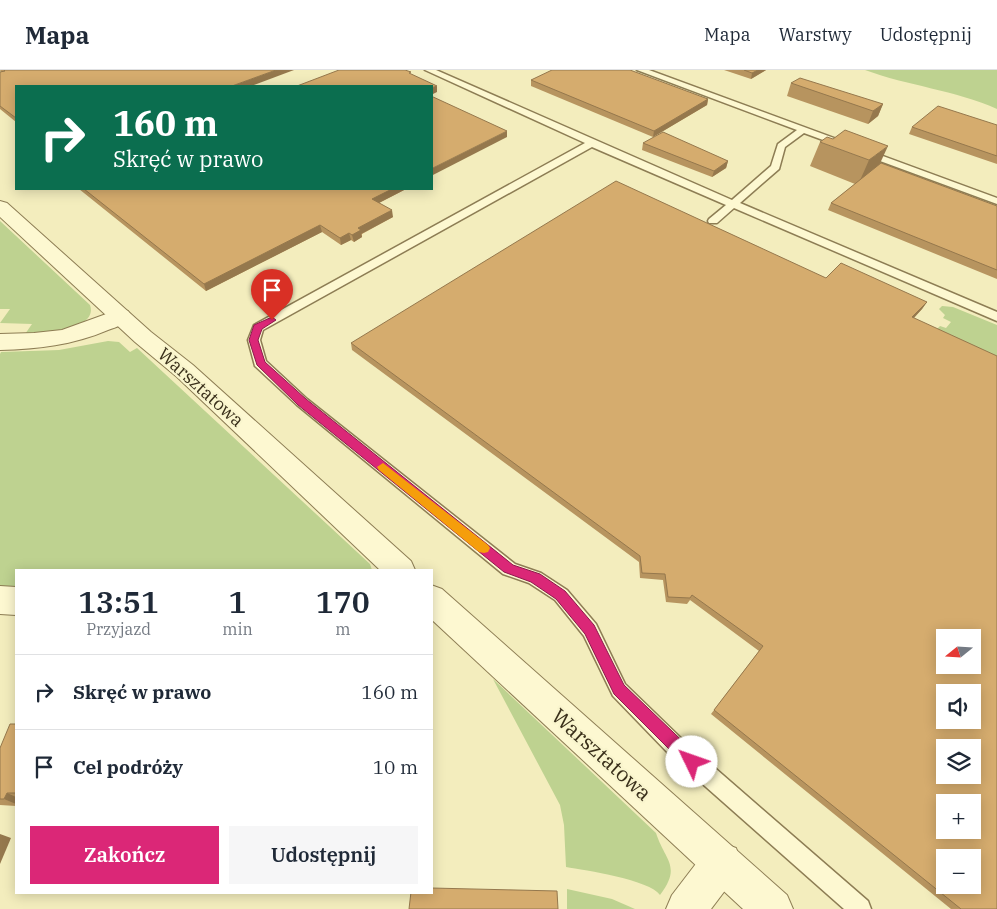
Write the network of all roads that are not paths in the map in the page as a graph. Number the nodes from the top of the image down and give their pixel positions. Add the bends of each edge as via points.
1 (429, 70) edge
2 (641, 70) edge
3 (803, 130) junction
4 (592, 143) junction
5 (997, 201) edge
6 (733, 204) junction
7 (0, 207) edge
8 (713, 221) dead end
9 (120, 316) junction
10 (997, 317) edge
11 (0, 342) edge
12 (399, 569) edge
13 (0, 600) edge
14 (15, 601) edge
15 (433, 601) edge
16 (722, 862) junction
17 (686, 909) edge
18 (773, 909) edge
19 (860, 909) edge

1 - 4 lane
2 - 3 lane
3 - 5 lane
3 - 6 lane via 781,146 776,167
4 - 6 lane
4 - 19 lane via 258,328 254,340 260,363 302,402 509,569 535,578 561,595 590,630 619,690 678,749
6 - 8 lane
6 - 10 lane
7 - 9 street, Warsztatowa
9 - 11 street via 64,338
9 - 12 street, Warsztatowa via 185,371
13 - 14 street
15 - 16 street, Warsztatowa
16 - 17 street
16 - 18 street, Warsztatowa

